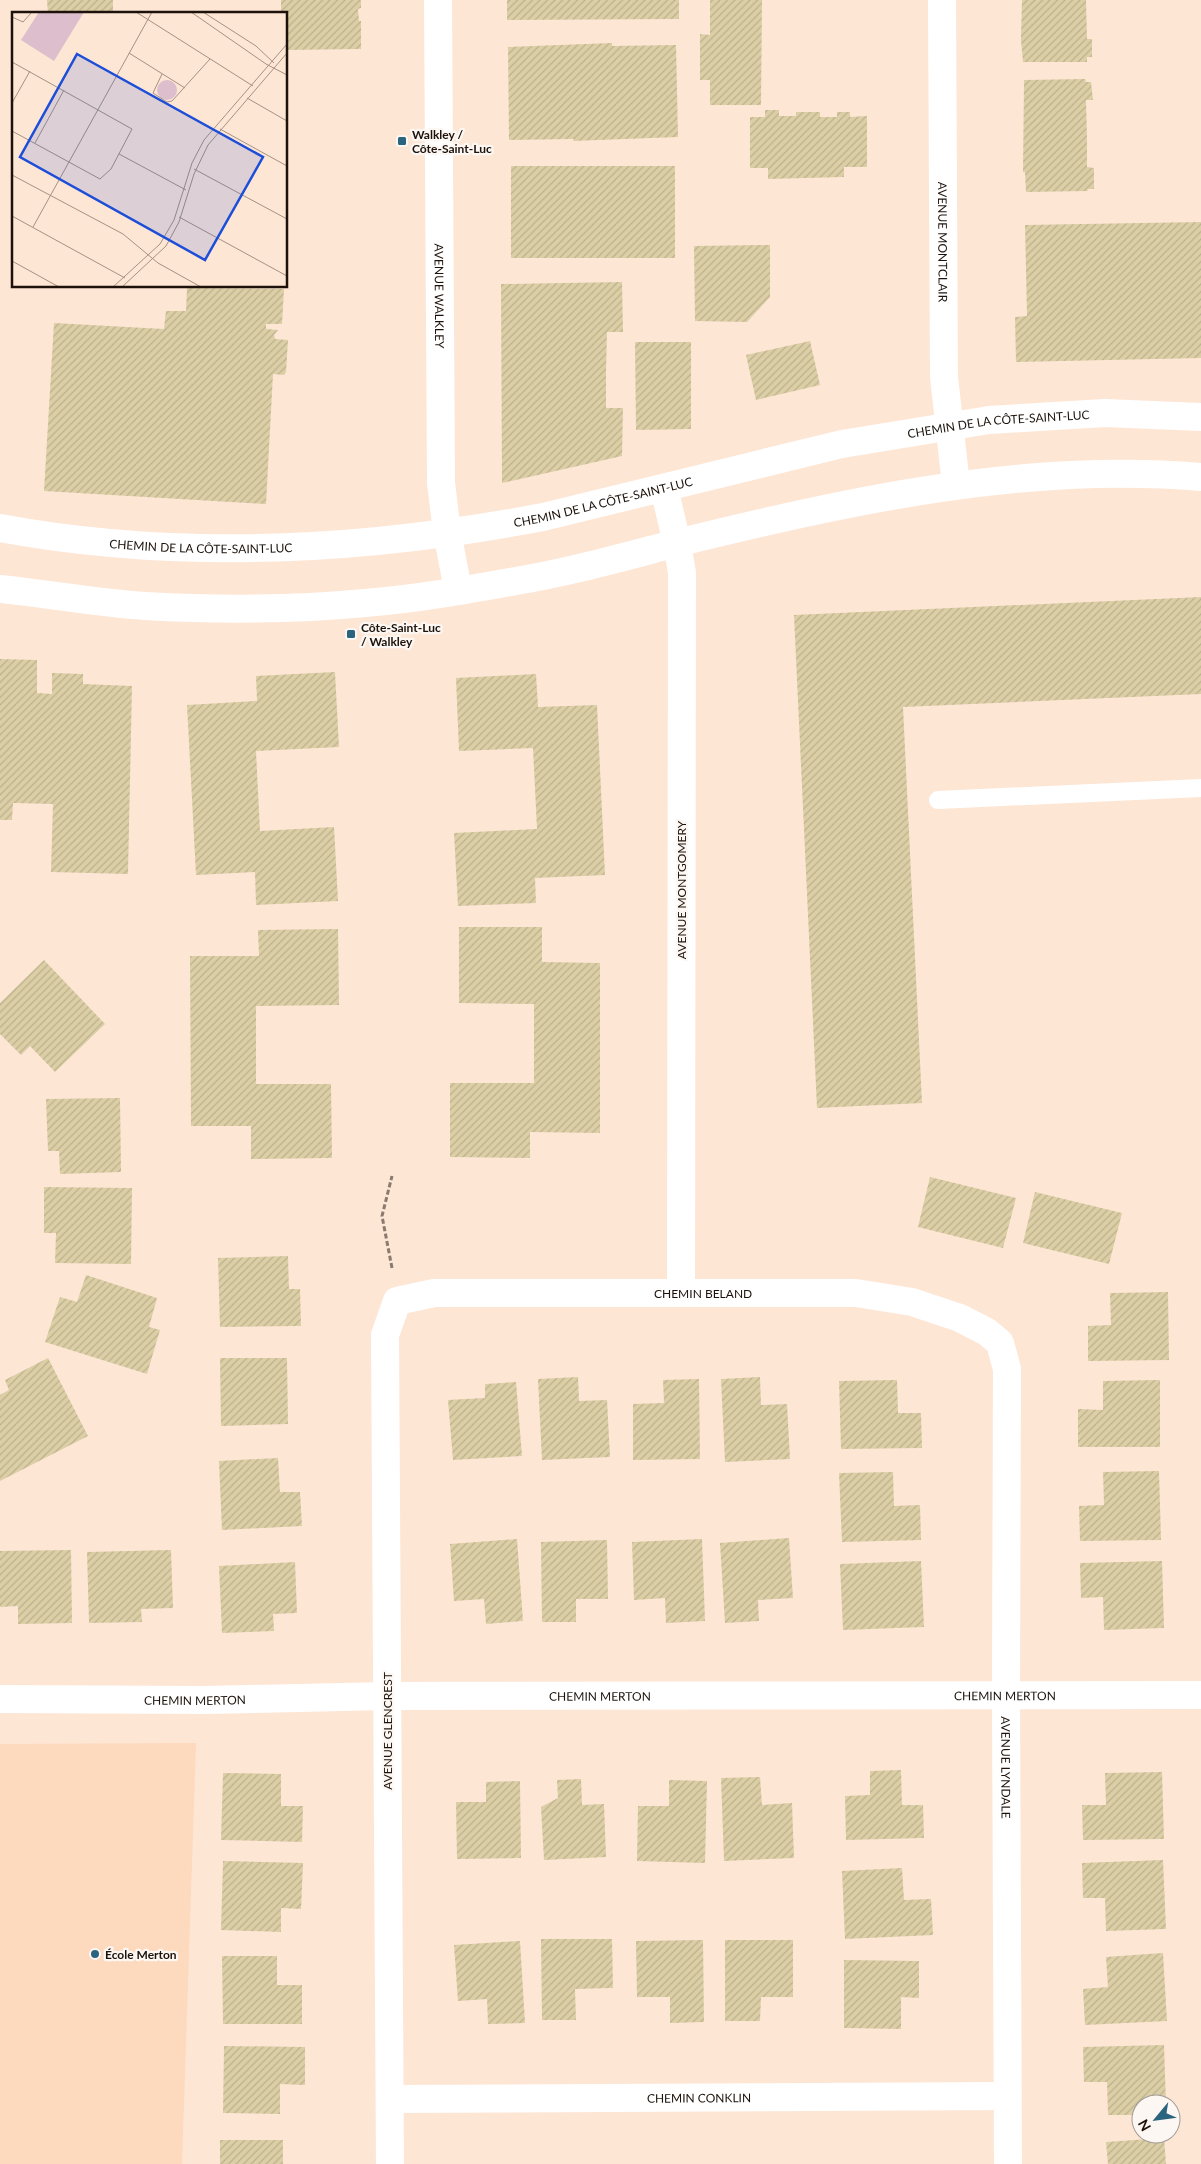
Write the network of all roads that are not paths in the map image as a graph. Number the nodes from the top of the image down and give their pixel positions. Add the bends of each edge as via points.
1 (438, 0) edge
2 (942, 0) edge
3 (1201, 416) edge
4 (949, 427) junction
5 (1201, 477) edge
6 (956, 484) junction
7 (664, 488) junction
8 (0, 528) edge
9 (447, 532) junction
10 (677, 543) junction
11 (0, 589) edge
12 (458, 590) junction
13 (1201, 788) edge
14 (938, 800) dead end
15 (681, 1293) junction
16 (397, 1301) joint
17 (1000, 1343) joint
18 (1006, 1694) junction
19 (1201, 1695) edge
20 (386, 1696) junction
21 (0, 1698) edge
22 (1007, 2096) junction
23 (391, 2099) junction
24 (390, 2164) edge
25 (1008, 2164) edge

1 - 9 street, AVENUE WALKLEY via 441,482
2 - 4 street, AVENUE MONTCLAIR via 944,377
3 - 4 street, CHEMIN DE LA CÔTE-SAINT-LUC via 1105,413 989,420
4 - 6 street, AVENUE MONTCLAIR
4 - 7 street, CHEMIN DE LA CÔTE-SAINT-LUC via 842,444
5 - 6 street via 1088,474
6 - 10 street
7 - 9 street, CHEMIN DE LA CÔTE-SAINT-LUC via 543,516
7 - 10 street, AVENUE MONTGOMERY
8 - 9 street, CHEMIN DE LA CÔTE-SAINT-LUC via 117,543 222,548 324,545
9 - 12 street, AVENUE WALKLEY
10 - 12 street via 567,571
10 - 15 street, AVENUE MONTGOMERY via 682,573
11 - 12 street via 143,606 234,608 365,603
13 - 14 lane
15 - 16 street, CHEMIN BELAND via 434,1293
15 - 17 street, CHEMIN BELAND via 856,1293 912,1302 960,1318
16 - 20 street, AVENUE GLENCREST via 385,1335
17 - 18 street, AVENUE LYNDALE via 1007,1369
18 - 19 street, CHEMIN MERTON
18 - 20 street, CHEMIN MERTON
18 - 22 street, AVENUE LYNDALE
20 - 21 street, CHEMIN MERTON via 205,1700
20 - 23 street, AVENUE GLENCREST
22 - 23 street, CHEMIN CONKLIN
22 - 25 street, AVENUE LYNDALE
23 - 24 street, AVENUE GLENCREST

